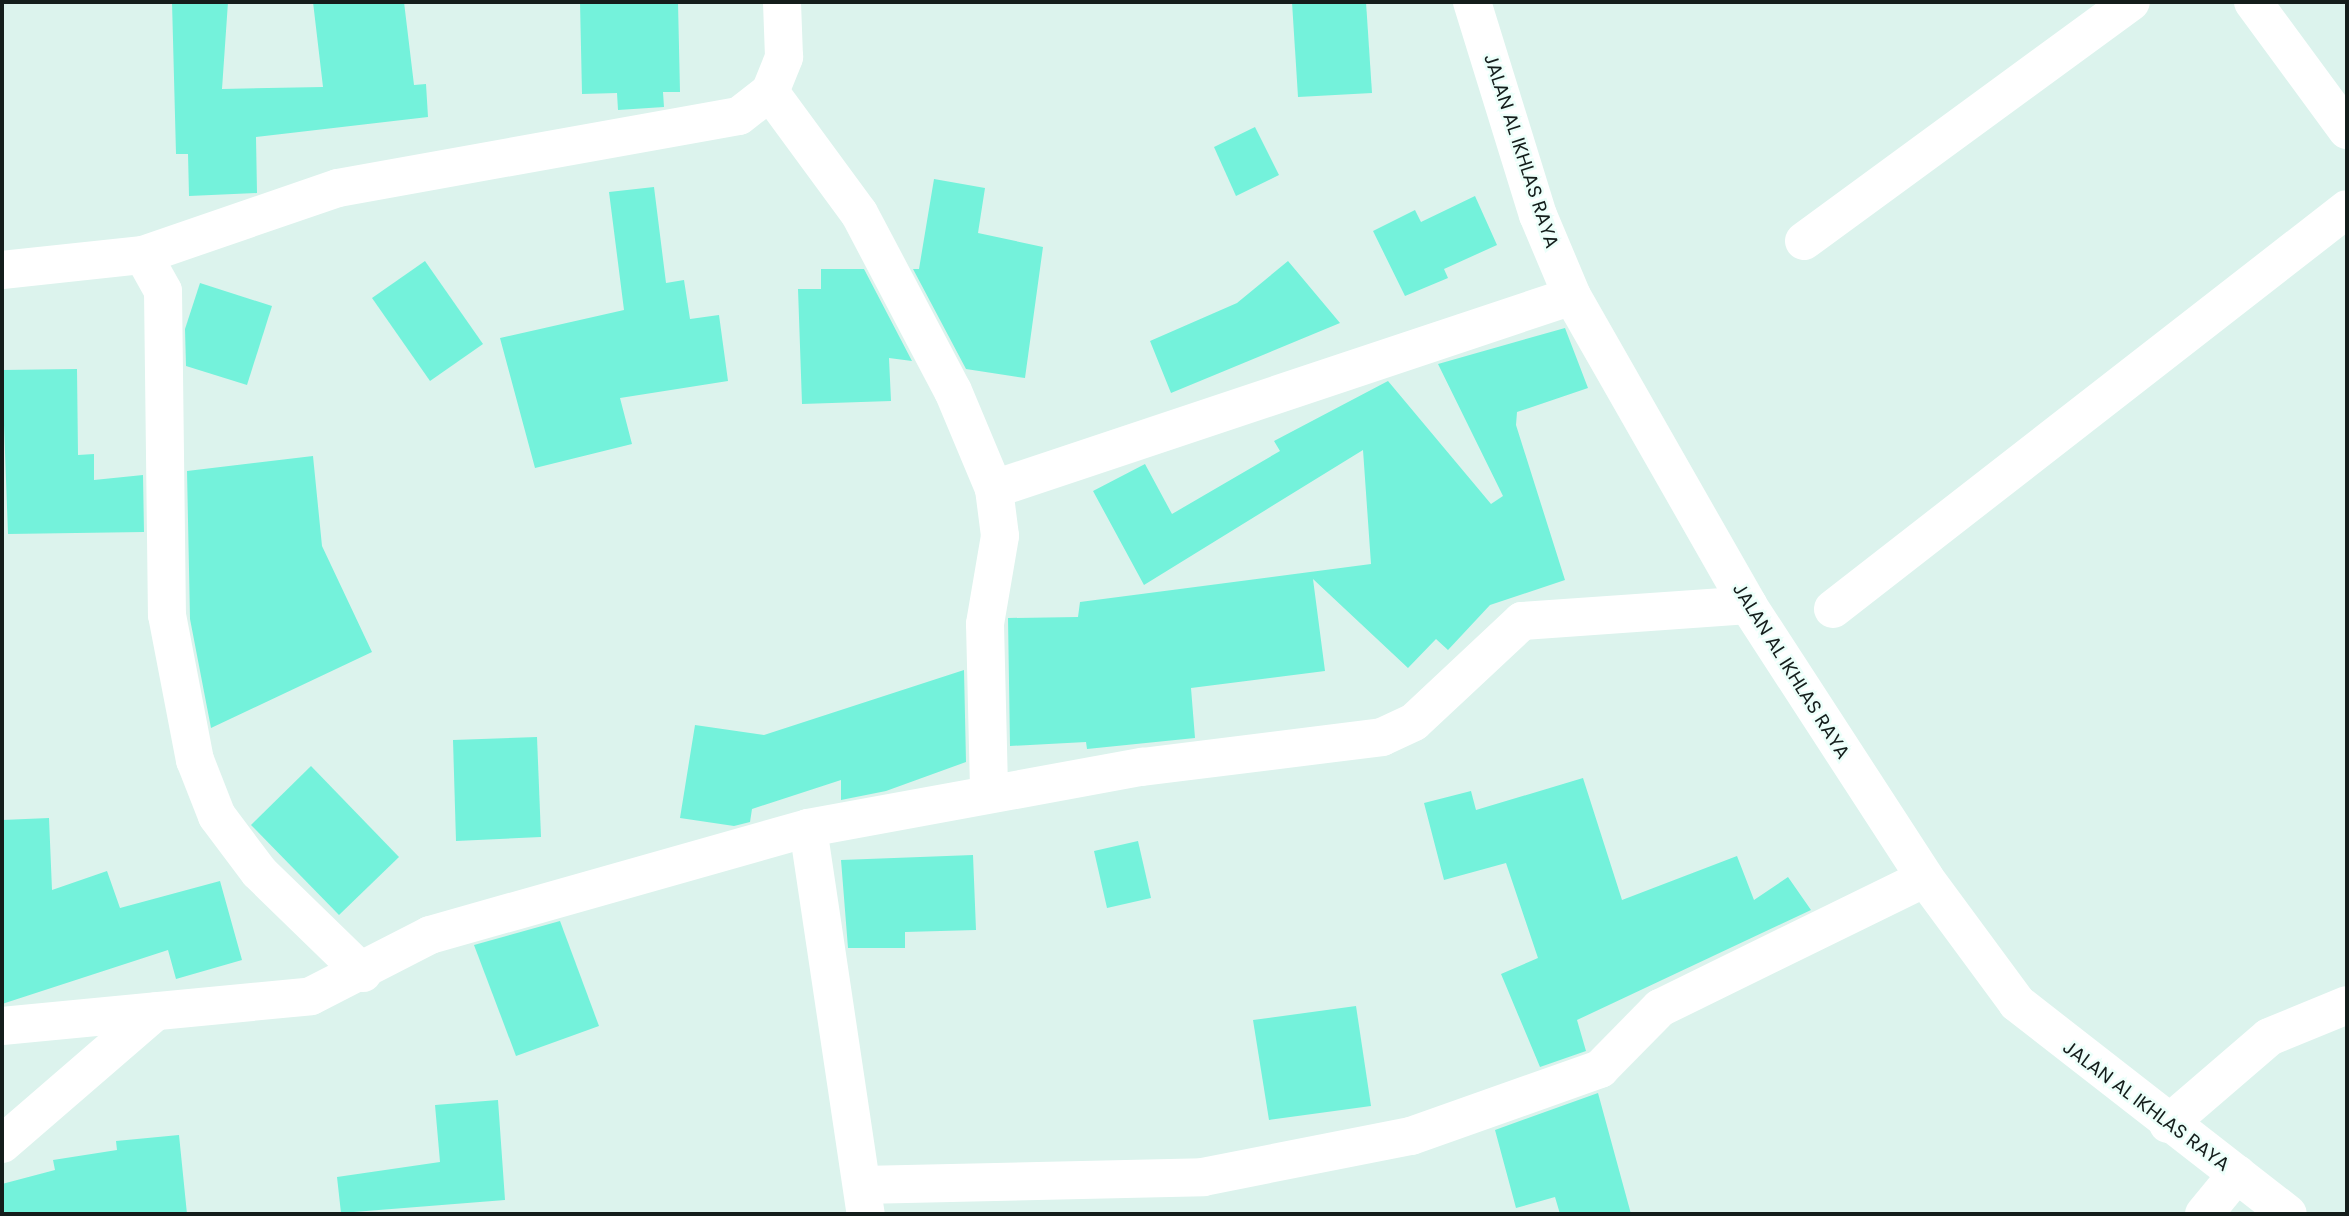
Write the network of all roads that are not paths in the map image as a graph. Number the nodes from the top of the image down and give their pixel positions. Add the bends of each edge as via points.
1 (782, 2) edge
2 (1472, 2) edge
3 (2130, 2) edge
4 (2253, 2) edge
5 (770, 92) junction
6 (2347, 130) edge
7 (2347, 209) edge
8 (1804, 242) dead end
9 (143, 255) junction
10 (2, 270) edge
11 (1572, 296) junction
12 (994, 489) junction
13 (1748, 604) junction
14 (1833, 609) dead end
15 (989, 792) junction
16 (808, 828) junction
17 (1925, 878) junction
18 (363, 973) junction
19 (2347, 1005) edge
20 (156, 1011) junction
21 (2, 1026) edge
22 (2168, 1124) junction
23 (2, 1143) edge
24 (2237, 1174) junction
25 (864, 1200) edge
26 (2204, 1214) edge
27 (2288, 1214) edge

1 - 5 street via 784,57
2 - 11 street, JALAN AL IKHLAS RAYA via 1538,215
3 - 8 street
4 - 6 street
5 - 9 street via 739,116 697,126 451,163 338,188
5 - 12 street via 859,213 953,391
7 - 14 street
9 - 10 street
9 - 18 street via 163,291 167,615 195,760 217,816 259,872
11 - 12 street
11 - 13 street, JALAN AL IKHLAS RAYA
12 - 15 street via 1000,536 985,624
13 - 15 street via 1522,621 1414,722 1382,737
13 - 17 street, JALAN AL IKHLAS RAYA
15 - 16 street
16 - 18 street via 429,935
16 - 25 street
17 - 22 street, JALAN AL IKHLAS RAYA via 2017,1003
17 - 25 street via 1660,1008 1600,1069 1411,1136 1203,1177
18 - 20 street via 311,996
19 - 22 street via 2269,1038
20 - 21 street
20 - 23 street
22 - 24 street, JALAN AL IKHLAS RAYA
24 - 26 street
24 - 27 street, JALAN AL IKHLAS RAYA

